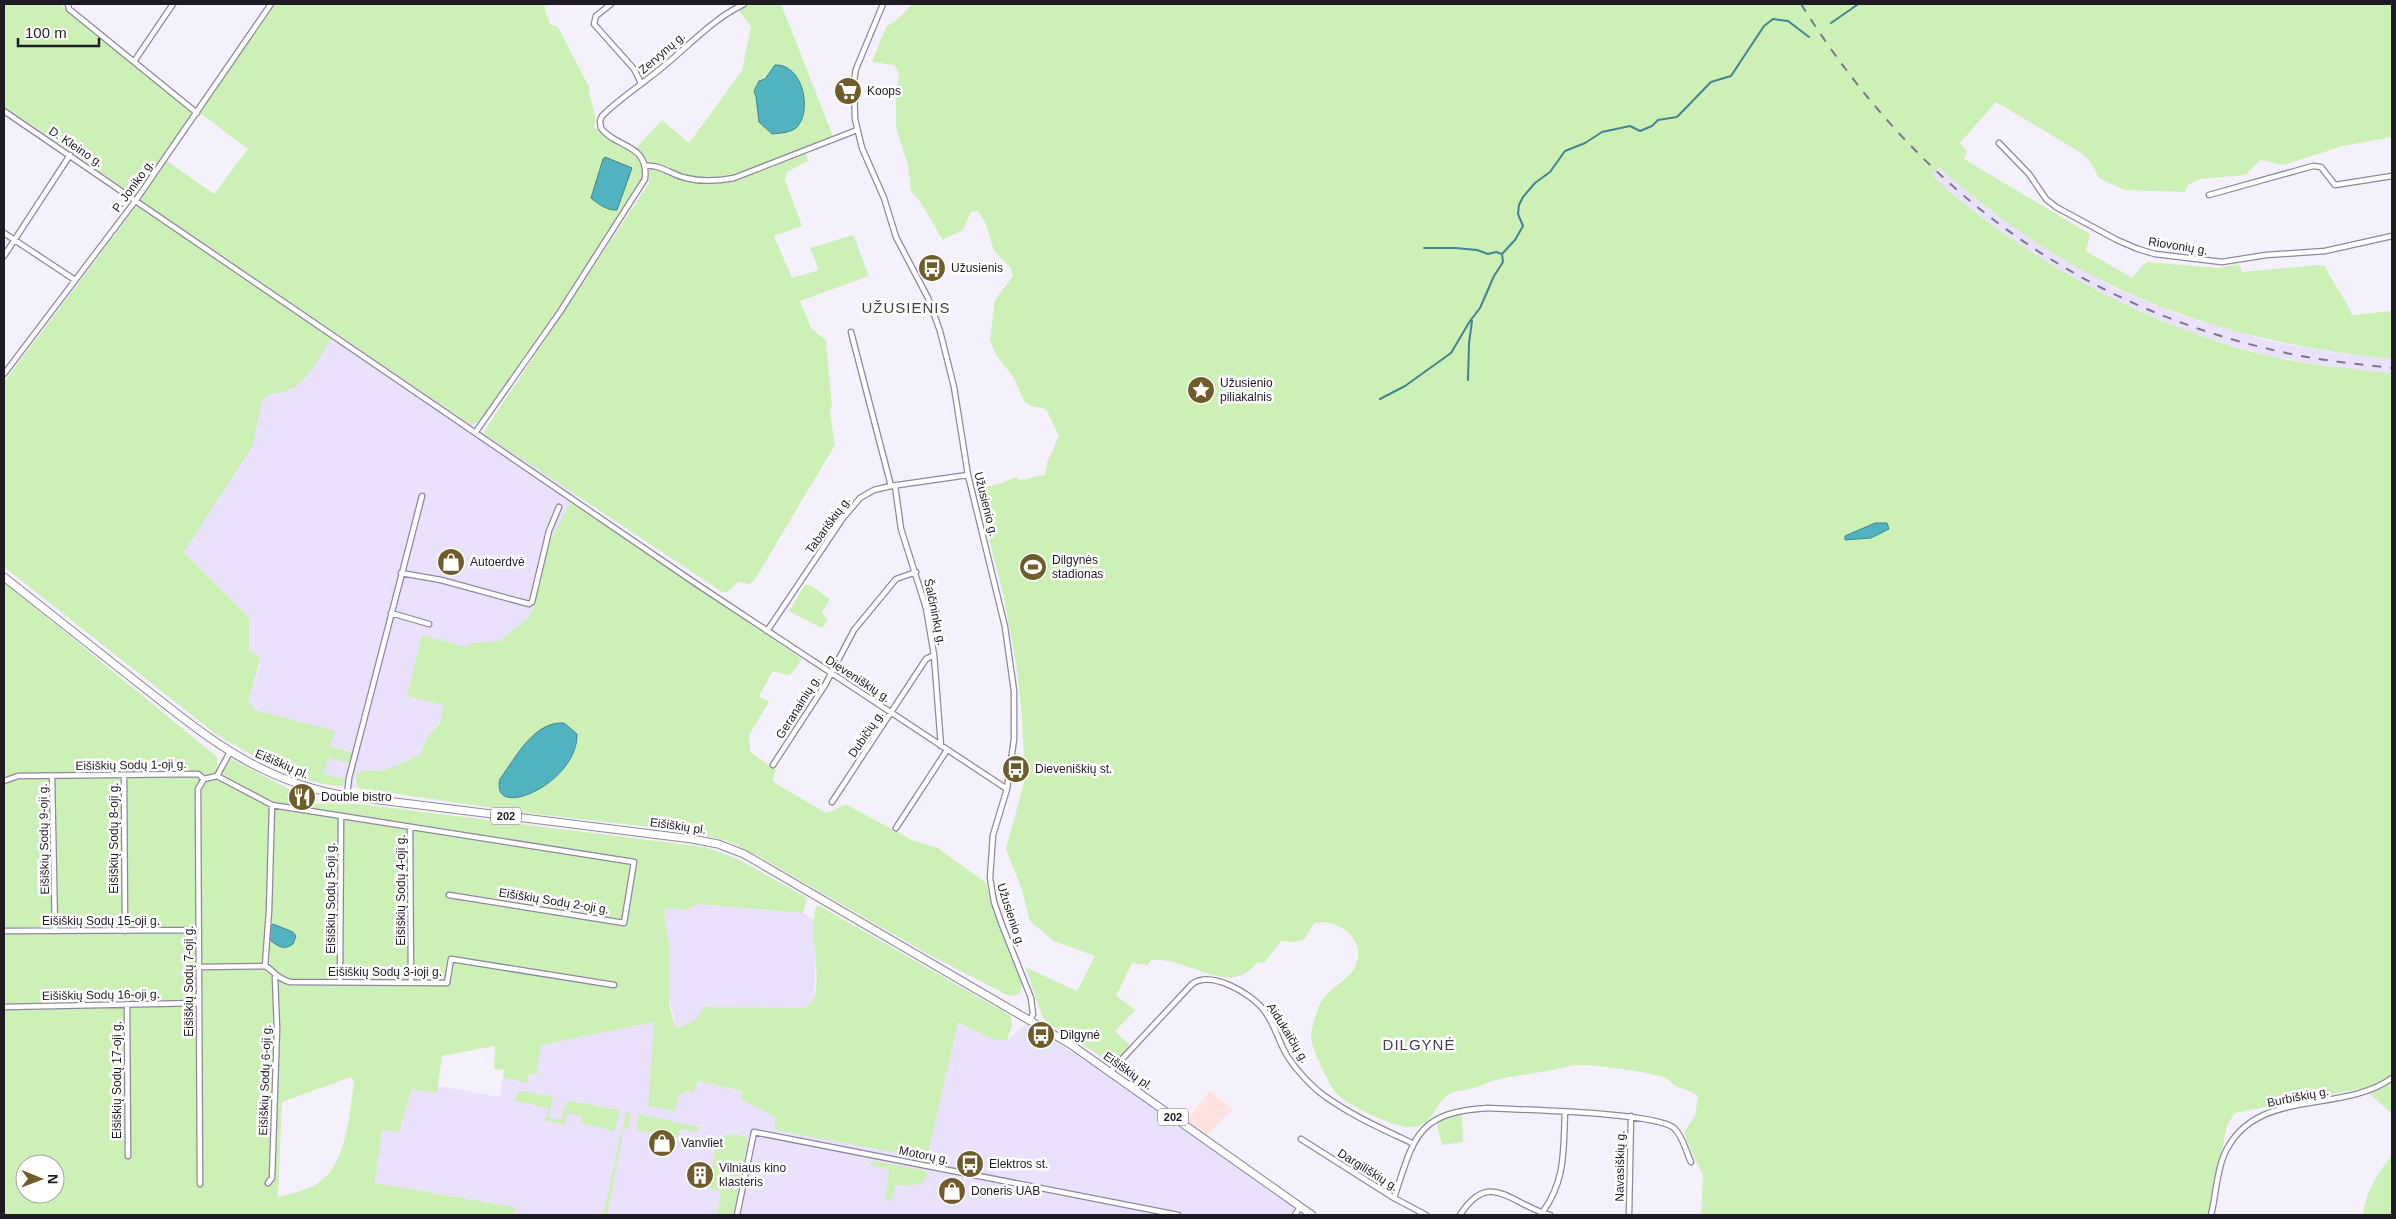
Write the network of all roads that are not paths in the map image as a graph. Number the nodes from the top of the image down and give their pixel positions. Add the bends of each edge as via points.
1 (68, 4) edge
2 (173, 4) edge
3 (271, 4) edge
4 (611, 4) edge
5 (744, 4) edge
6 (883, 4) edge
7 (135, 60) junction
8 (642, 83) junction
9 (4, 111) edge
10 (197, 113) junction
11 (858, 130) junction
12 (1999, 142) dead end
13 (70, 155) junction
14 (645, 166) junction
15 (2392, 176) edge
16 (2209, 195) dead end
17 (136, 200) junction
18 (4, 234) edge
19 (2392, 236) edge
20 (14, 241) junction
21 (4, 256) edge
22 (75, 280) junction
23 (851, 332) dead end
24 (4, 374) edge
25 (475, 432) junction
26 (968, 475) junction
27 (893, 486) junction
28 (422, 496) dead end
29 (559, 507) dead end
30 (916, 572) junction
31 (401, 573) junction
32 (4, 577) edge
33 (391, 613) junction
34 (429, 624) dead end
35 (767, 631) junction
36 (934, 655) junction
37 (830, 673) junction
38 (892, 713) junction
39 (941, 746) junction
40 (947, 750) junction
41 (230, 752) junction
42 (773, 765) dead end
43 (52, 776) junction
44 (124, 776) junction
45 (217, 776) junction
46 (204, 779) junction
47 (4, 781) edge
48 (1007, 790) junction
49 (347, 796) junction
50 (832, 802) dead end
51 (272, 805) junction
52 (341, 816) junction
53 (410, 828) junction
54 (896, 828) dead end
55 (449, 894) dead end
56 (198, 930) junction
57 (4, 931) edge
58 (55, 931) junction
59 (125, 931) junction
60 (265, 966) junction
61 (199, 967) junction
62 (275, 976) junction
63 (340, 981) junction
64 (411, 982) junction
65 (614, 985) dead end
66 (199, 1003) junction
67 (127, 1004) junction
68 (4, 1007) edge
69 (1030, 1021) junction
70 (1110, 1072) junction
71 (2392, 1078) edge
72 (1565, 1113) junction
73 (1632, 1116) junction
74 (1301, 1139) dead end
75 (1412, 1143) junction
76 (128, 1156) dead end
77 (1691, 1162) dead end
78 (268, 1183) dead end
79 (200, 1184) dead end
80 (1394, 1198) junction
81 (1300, 1208) junction
82 (1542, 1213) junction
83 (738, 1215) edge
84 (1178, 1215) edge
85 (1295, 1215) edge
86 (1312, 1215) edge
87 (1426, 1215) edge
88 (1460, 1215) edge
89 (1550, 1215) edge
90 (1629, 1215) edge
91 (2211, 1215) edge

1 - 7 street
2 - 7 street
3 - 10 street, P. Joniko g.
4 - 8 street via 596,16 594,24 634,69
5 - 8 street, Zervynų g. via 710,24
6 - 11 street, Užusienio g. via 855,75 854,105
7 - 10 street
8 - 14 street, Zervynų g. via 602,116 599,125 604,132 633,148
9 - 13 street, D. Kleino g.
10 - 17 street, P. Joniko g.
11 - 14 street via 734,178 715,181 685,178 653,165
11 - 26 street, Užusienio g. via 896,237 928,298 940,331 954,387
12 - 19 street, Riovonių g. via 2056,207 2117,240 2155,254 2222,262 2325,250
13 - 17 street, D. Kleino g.
13 - 20 street
14 - 25 street via 643,184 560,312
15 - 16 street via 2336,185 2321,167 2314,166
17 - 22 street, P. Joniko g.
17 - 25 street, D. Kleino g.
18 - 20 street
20 - 21 street
20 - 22 street
22 - 24 street, P. Joniko g.
23 - 27 street, Šalčininkų g.
25 - 35 street, Dieveniškių g.
26 - 27 street, Tabariškių g.
26 - 48 street, Užusienio g. via 998,593 1009,652 1015,726
27 - 30 street, Šalčininkų g. via 901,529
27 - 35 street, Tabariškių g. via 866,494 852,506
28 - 31 street
29 - 31 street via 529,604 441,580
30 - 36 street, Šalčininkų g.
30 - 37 street, Geranainių g. via 896,578 854,630
31 - 33 street
32 - 41 main road, Eišiškių pl. / 202 via 210,740
33 - 34 street
33 - 49 street
35 - 37 street, Dieveniškių g.
36 - 38 street, Dubičių g. via 926,659
36 - 39 street, Šalčininkų g.
37 - 38 street, Dieveniškių g.
37 - 42 street, Geranainių g.
38 - 39 street, Dieveniškių g.
38 - 50 street, Dubičių g.
39 - 40 street, Dieveniškių g.
40 - 48 street, Dieveniškių g.
40 - 54 street
41 - 45 street
41 - 49 main road, Eišiškių pl. / 202 via 260,769 302,786
43 - 44 street, Eišiškių Sodų 1-oji g.
43 - 47 street, Eišiškių Sodų 1-oji g. via 18,776
43 - 58 street, Eišiškių Sodų 9-oji g.
44 - 46 street, Eišiškių Sodų 1-oji g. via 198,774
44 - 59 street, Eišiškių Sodų 8-oji g.
45 - 46 street, Eišiškių Sodų 1-oji g.
45 - 51 street
46 - 56 street, Eišiškių Sodų 7-oji g. via 198,789
48 - 69 street, Užusienio g. via 991,849 990,886 1031,998
49 - 69 main road, Eišiškių pl. / 202 via 718,844 758,862
51 - 52 street
51 - 60 street
52 - 53 street
52 - 63 street, Eišiškių Sodų 5-oji g.
53 - 55 street, Eišiškių Sodų 2-oji g. via 634,862 624,923
53 - 64 street, Eišiškių Sodų 4-oji g.
56 - 59 street, Eišiškių Sodų 15-oji g.
56 - 61 street, Eišiškių Sodų 7-oji g.
57 - 58 street, Eišiškių Sodų 15-oji g.
58 - 59 street, Eišiškių Sodų 15-oji g.
60 - 61 street
60 - 62 street
61 - 66 street, Eišiškių Sodų 7-oji g.
62 - 63 street, Eišiškių Sodų 3-ioji g. via 290,982
62 - 78 street, Eišiškių Sodų 6-oji g. via 277,1029 272,1178
63 - 64 street, Eišiškių Sodų 3-ioji g.
64 - 65 street, Eišiškių Sodų 3-ioji g. via 447,984 451,959
66 - 67 street, Eišiškių Sodų 16-oji g.
66 - 79 street, Eišiškių Sodų 7-oji g.
67 - 68 street, Eišiškių Sodų 16-oji g.
67 - 76 street, Eišiškių Sodų 17-oji g.
69 - 70 main road, Eišiškių pl. / 202
70 - 75 street, Aidukaičių g. via 1195,982 1224,983 1239,989 1263,1008 1288,1056 1318,1090 1369,1123
70 - 81 main road, Eišiškių pl. / 202
71 - 91 street, Burbiškių g. via 2375,1088 2337,1100 2282,1107 2262,1114 2245,1128 2224,1156
72 - 73 street
72 - 75 street via 1488,1108 1463,1110 1441,1116 1427,1125
72 - 82 street via 1560,1181
73 - 77 street via 1673,1127
73 - 90 street, Navasiškių g.
74 - 80 street, Dargiliškių g.
75 - 80 street
80 - 87 street, Dargiliškių g.
81 - 85 street
81 - 86 main road, Eišiškių pl. / 202
82 - 88 street via 1502,1194 1487,1191 1475,1195
82 - 89 street
83 - 84 street, Motorų g. via 754,1132

